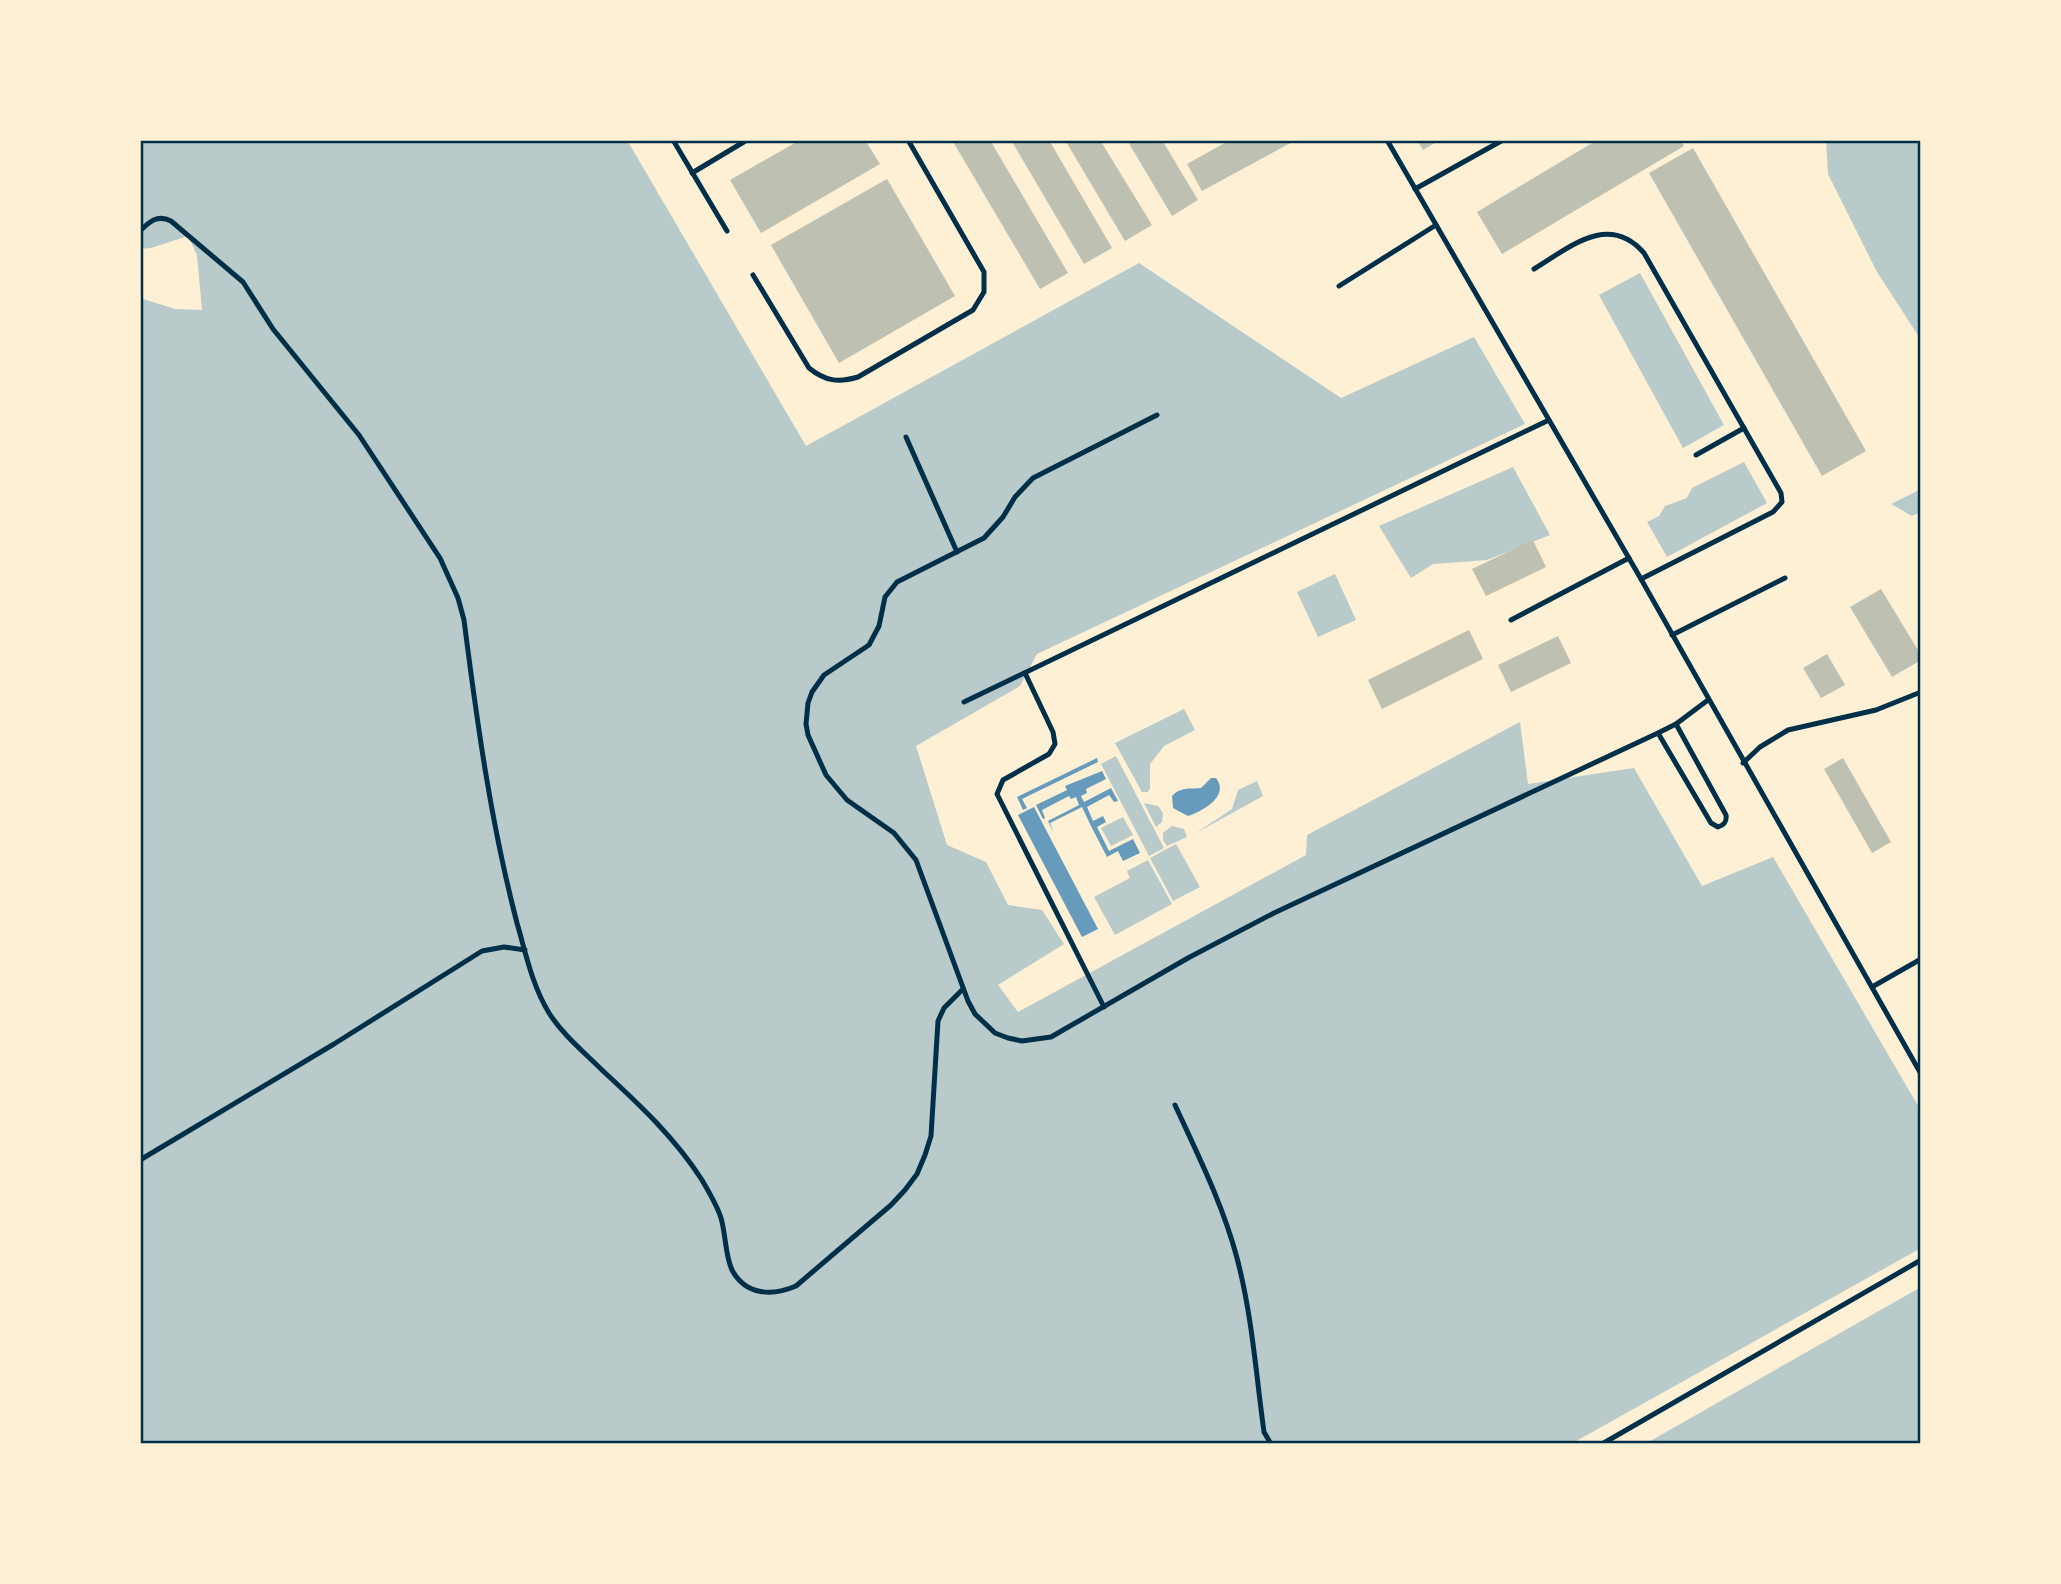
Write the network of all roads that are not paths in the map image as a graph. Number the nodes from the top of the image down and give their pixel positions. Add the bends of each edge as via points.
1 (673, 140) edge
2 (747, 140) edge
3 (908, 140) edge
4 (1387, 140) edge
5 (1503, 140) edge
6 (692, 173) junction
7 (1415, 189) junction
8 (1436, 225) junction
9 (140, 231) edge
10 (727, 231) dead end
11 (1534, 269) dead end
12 (753, 275) dead end
13 (1339, 286) dead end
14 (1157, 415) dead end
15 (1549, 420) junction
16 (1744, 428) junction
17 (906, 437) dead end
18 (1696, 455) dead end
19 (957, 552) junction
20 (1629, 558) junction
21 (1785, 578) dead end
22 (1641, 579) junction
23 (1511, 620) dead end
24 (1672, 635) junction
25 (1024, 673) junction
26 (1921, 692) edge
27 (1708, 700) junction
28 (964, 702) dead end
29 (1675, 724) junction
30 (1658, 733) junction
31 (1743, 763) junction
32 (525, 950) junction
33 (1921, 959) edge
34 (1872, 987) junction
35 (963, 989) junction
36 (1104, 1007) junction
37 (1921, 1074) edge
38 (1175, 1105) dead end
39 (140, 1160) edge
40 (1921, 1260) edge
41 (1271, 1444) edge
42 (1602, 1444) edge

1 - 6 lane
2 - 6 lane
3 - 12 lane via 984,272 984,292 973,310 858,377 832,381 820,376 801,356
4 - 7 lane
5 - 7 lane
6 - 10 lane
7 - 8 lane
8 - 13 lane
8 - 15 lane
9 - 32 lane via 154,219 166,218 243,282 273,329 359,435 440,558 464,620 496,834
11 - 16 lane via 1600,234 1625,236 1635,243
14 - 19 lane via 1033,478 984,538
15 - 20 lane
15 - 25 lane
16 - 18 lane
16 - 22 lane via 1781,493 1780,506
17 - 19 lane
19 - 35 lane via 904,577 891,589 869,645 817,683 808,703 806,724 819,760 836,788 861,812 894,833 916,860
20 - 22 lane
20 - 23 lane
21 - 24 lane
22 - 24 lane
24 - 27 lane
25 - 28 lane
25 - 36 lane via 1055,744 1049,754 1003,780 999,799
26 - 31 lane via 1877,710 1788,730
27 - 29 lane
27 - 31 lane
29 - 30 lane
29 - 30 lane via 1726,815 1722,825 1710,823
30 - 36 lane via 1274,913
31 - 34 lane
32 - 35 lane via 549,1013 678,1145 720,1215 733,1270 748,1286 768,1293 796,1286 891,1205 917,1174 931,1136 938,1021
32 - 39 lane via 482,951
33 - 34 lane
34 - 37 lane
35 - 36 lane via 984,1024 1002,1036 1023,1041 1051,1037
38 - 41 lane via 1211,1183 1237,1256 1264,1432
40 - 42 lane

